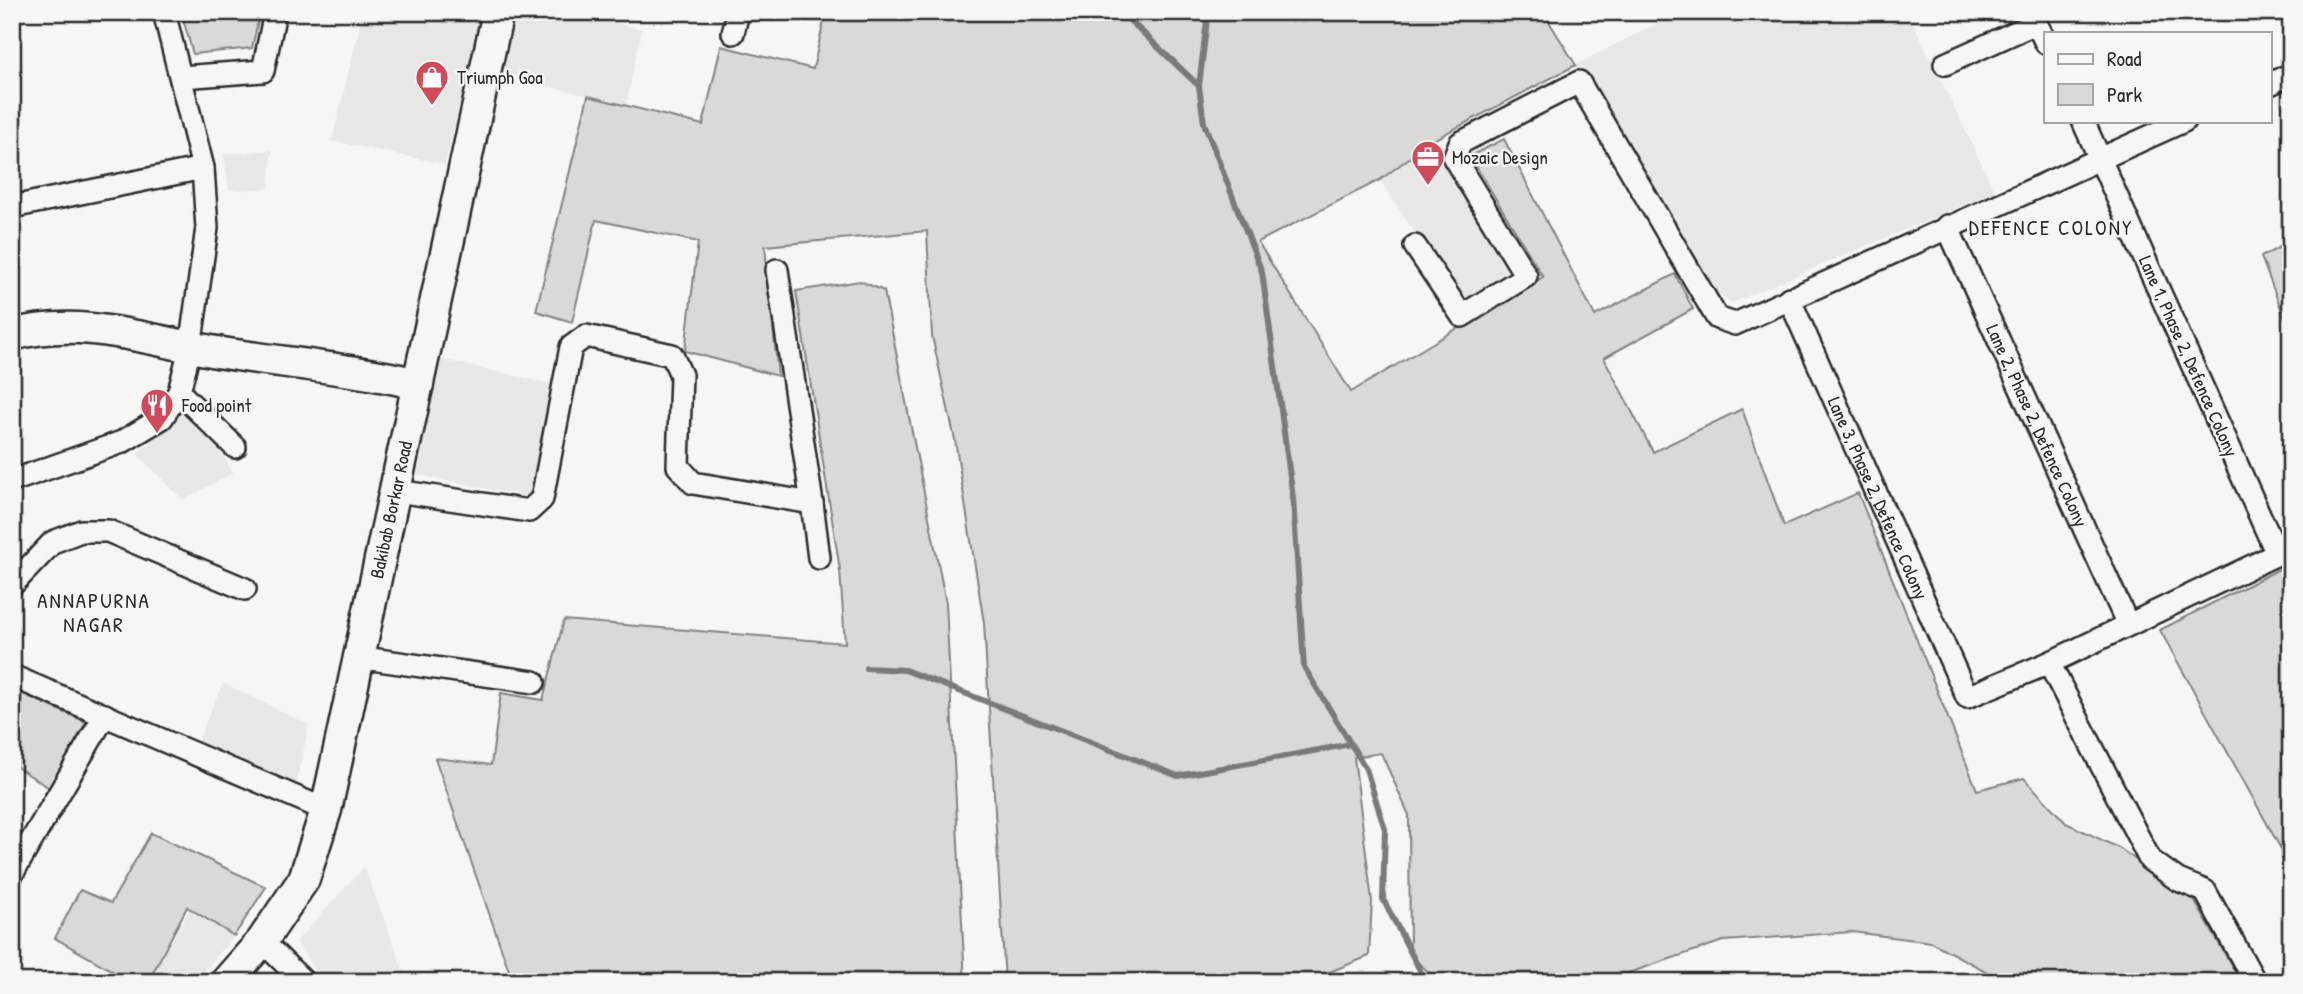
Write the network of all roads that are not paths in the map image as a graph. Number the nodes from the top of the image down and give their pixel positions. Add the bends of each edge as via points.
1 (164, 12) edge
2 (275, 12) edge
3 (498, 12) edge
4 (738, 12) edge
5 (2034, 18) edge
6 (733, 33) dead end
7 (2044, 39) edge
8 (1945, 64) dead end
9 (2291, 74) edge
10 (181, 76) junction
11 (2272, 82) edge
12 (2083, 122) edge
13 (2182, 122) edge
14 (2100, 157) junction
15 (203, 168) junction
16 (12, 206) edge
17 (1947, 226) junction
18 (1415, 246) dead end
19 (777, 270) dead end
20 (1789, 298) junction
21 (12, 335) edge
22 (190, 348) junction
23 (418, 384) junction
24 (179, 392) junction
25 (235, 447) dead end
26 (12, 481) edge
27 (397, 491) junction
28 (812, 503) junction
29 (819, 558) dead end
30 (12, 584) edge
31 (245, 589) dead end
32 (2128, 625) junction
33 (358, 657) junction
34 (2049, 663) junction
35 (12, 676) edge
36 (534, 682) dead end
37 (105, 715) junction
38 (326, 810) junction
39 (12, 874) edge
40 (262, 941) junction
41 (226, 982) edge
42 (304, 982) edge
43 (2255, 982) edge

1 - 10 street
2 - 10 street via 263,71
3 - 23 street, Bakibab Borkar Road
4 - 6 street
5 - 7 street
5 - 8 street
9 - 11 street
10 - 15 street
12 - 14 street, Lane 1, Phase 2, Defence Colony
13 - 14 street
14 - 17 street
14 - 32 street, Lane 1, Phase 2, Defence Colony via 2277,554
15 - 16 street
15 - 22 street via 207,228
17 - 20 street
17 - 32 street, Lane 2, Phase 2, Defence Colony
18 - 20 street via 1462,316 1526,276 1454,158 1460,143 1579,82 1717,318 1735,324
19 - 28 street
20 - 34 street, Lane 3, Phase 2, Defence Colony via 1967,697
21 - 22 street via 88,326
22 - 23 street
22 - 24 street
23 - 27 street, Bakibab Borkar Road
24 - 25 street
24 - 26 street via 162,418 122,442
27 - 28 street via 529,511 542,499 571,347 586,336 672,355 681,375 678,466 693,483
27 - 33 street, Bakibab Borkar Road
28 - 29 street
30 - 31 street via 53,542 81,531 108,531
32 - 34 street
33 - 36 street
33 - 38 street, Bakibab Borkar Road
34 - 43 street via 2150,860 2204,891
35 - 37 street
37 - 38 street
37 - 39 street
38 - 40 street, Bakibab Borkar Road via 303,879
40 - 41 street, Bakibab Borkar Road
40 - 42 street

